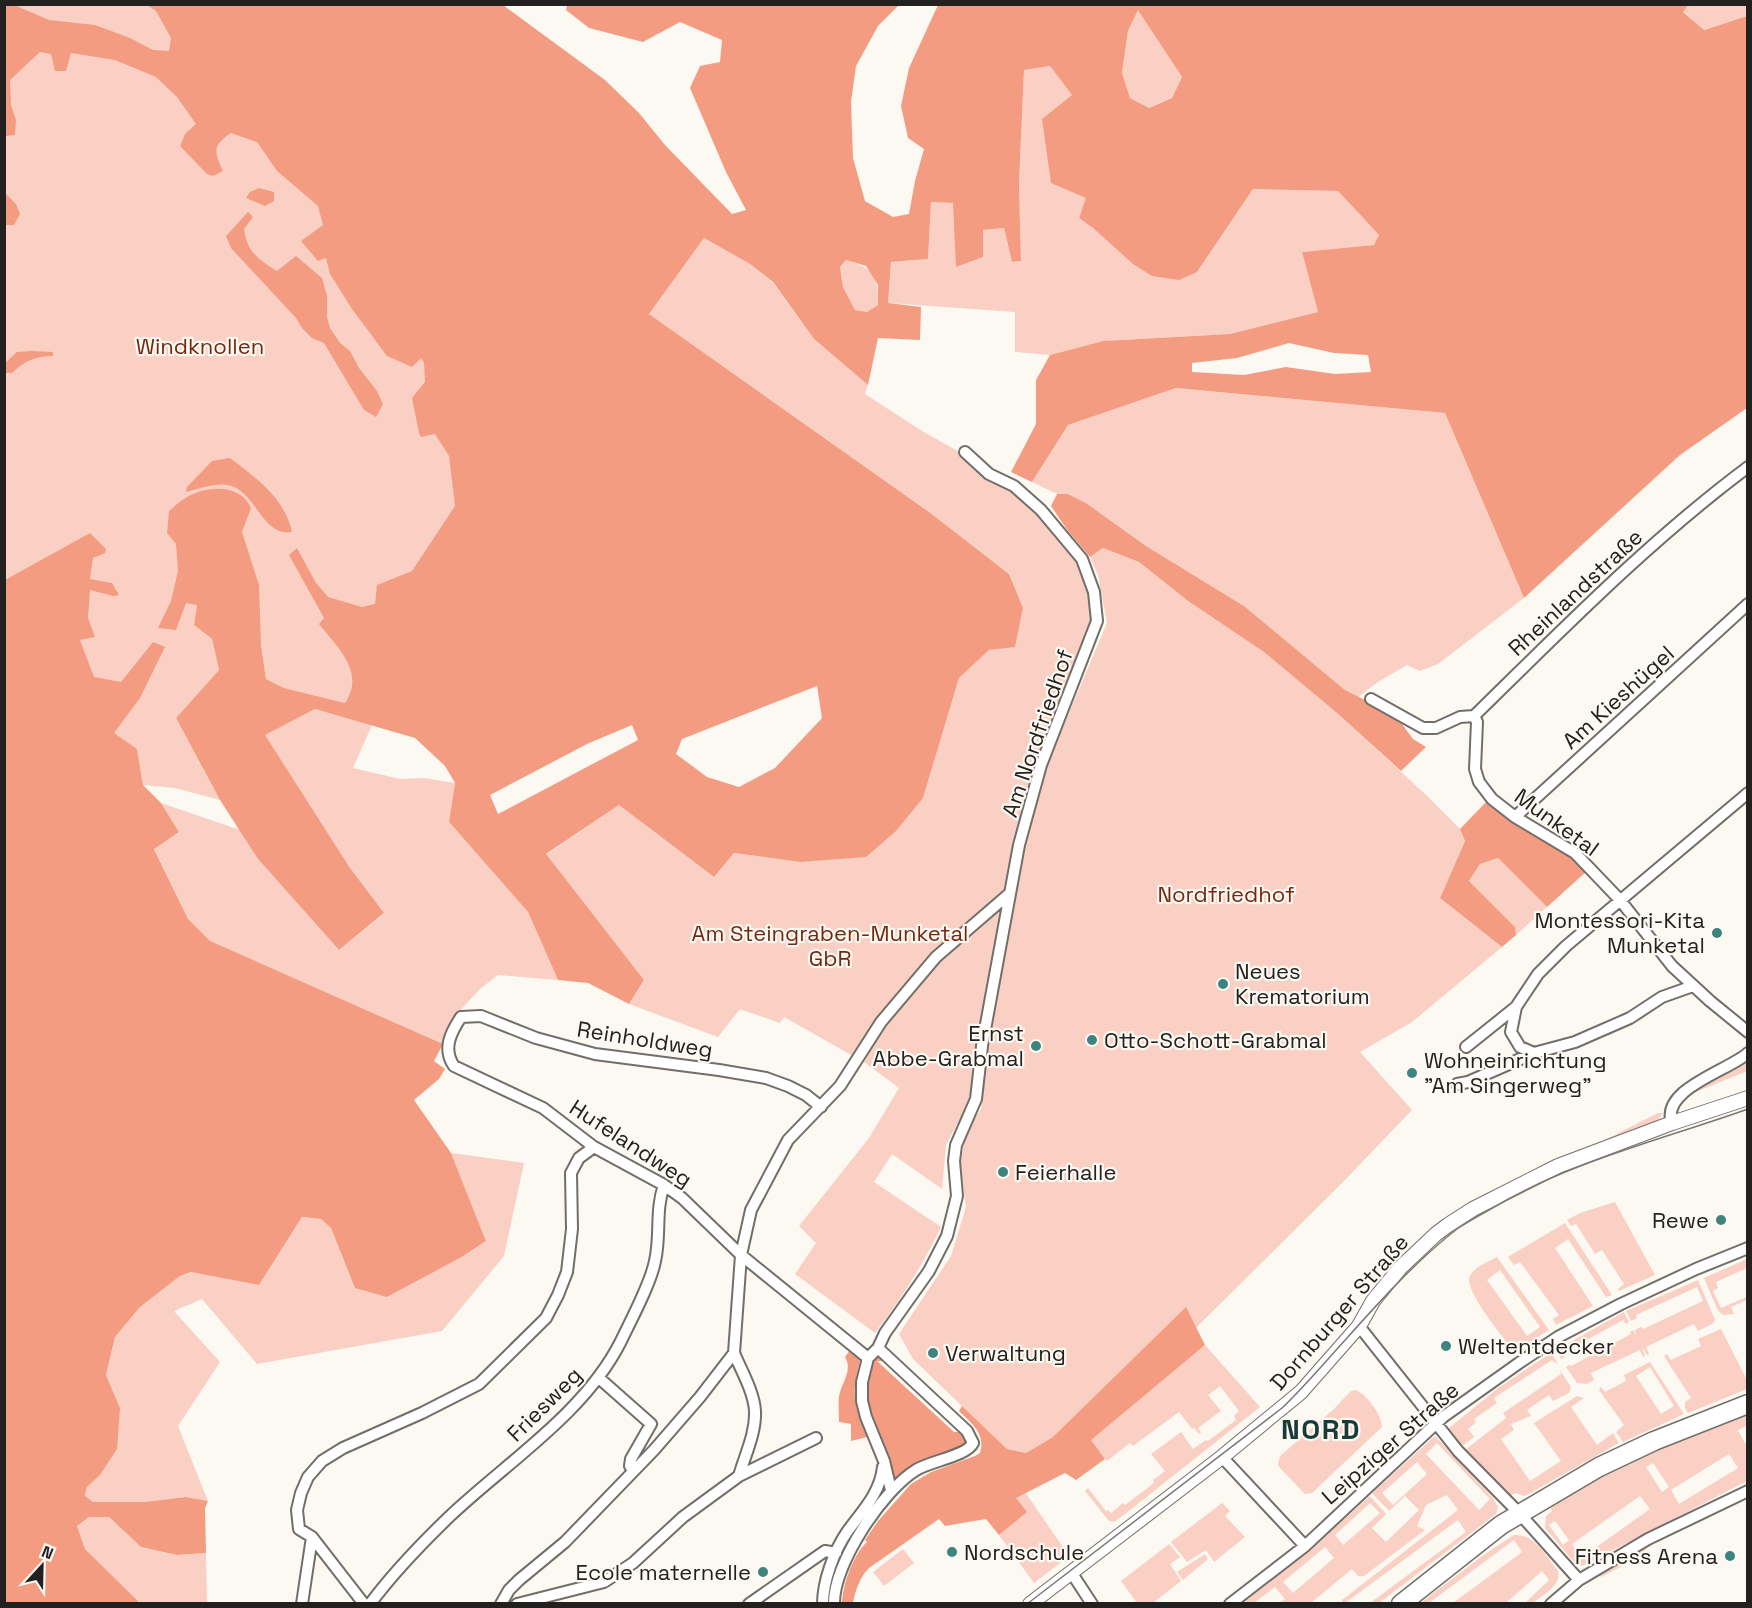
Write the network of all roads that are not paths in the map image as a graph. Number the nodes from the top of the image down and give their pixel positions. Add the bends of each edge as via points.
1 (965, 452) dead end
2 (1748, 467) edge
3 (1748, 604) edge
4 (1371, 699) dead end
5 (1474, 716) junction
6 (1748, 794) edge
7 (1515, 817) junction
8 (1009, 894) junction
9 (1620, 900) junction
10 (1693, 986) junction
11 (1516, 1007) junction
12 (461, 1017) joint
13 (1748, 1032) edge
14 (1466, 1047) dead end
15 (1534, 1053) junction
16 (1748, 1053) edge
17 (1457, 1084) dead end
18 (1748, 1098) edge
19 (820, 1107) junction
20 (1672, 1123) junction
21 (594, 1147) junction
22 (664, 1185) junction
23 (1748, 1248) edge
24 (741, 1255) junction
25 (1359, 1326) junction
26 (878, 1348) junction
27 (734, 1353) junction
28 (868, 1358) junction
29 (599, 1378) junction
30 (1748, 1404) edge
31 (1435, 1424) junction
32 (816, 1438) dead end
33 (1222, 1457) junction
34 (884, 1461) junction
35 (633, 1470) junction
36 (739, 1476) junction
37 (891, 1490) junction
38 (1748, 1491) edge
39 (1519, 1513) junction
40 (312, 1537) junction
41 (1305, 1545) junction
42 (836, 1553) junction
43 (1071, 1572) junction
44 (1579, 1580) junction
45 (302, 1604) edge
46 (364, 1604) edge
47 (370, 1604) edge
48 (501, 1604) edge
49 (517, 1604) edge
50 (749, 1604) edge
51 (823, 1604) edge
52 (834, 1604) edge
53 (1030, 1604) edge
54 (1092, 1604) edge
55 (1230, 1604) edge
56 (1401, 1604) edge
57 (1551, 1604) edge

1 - 8 street, Am Nordfriedhof via 989,474 1014,486 1082,559 1094,592 1097,621 1041,765
2 - 5 street, Rheinlandstraße via 1671,529
3 - 7 street, Am Kieshügel
4 - 5 street via 1423,728
5 - 7 street, Munketal via 1475,769 1479,782 1491,799
6 - 9 street
7 - 9 street, Munketal via 1575,853
8 - 19 street via 936,957 881,1022 840,1086
8 - 26 street, Am Nordfriedhof via 975,1100 956,1145 957,1196 947,1236 929,1271
9 - 10 street, Munketal via 1659,951
9 - 11 street via 1538,974
10 - 13 street, Munketal
10 - 15 street via 1662,997 1630,1018 1575,1042
11 - 14 street
11 - 15 street via 1511,1032 1520,1047
12 - 19 street, Reinholdweg via 481,1016 536,1038 595,1054 766,1078 806,1095
12 - 21 street, Hufelandweg via 449,1040 448,1058 454,1066 543,1108
15 - 17 street
16 - 20 street via 1692,1084 1673,1109
18 - 20 street, Dornburger Straße
19 - 24 street via 788,1140 768,1176 751,1210
20 - 25 street, Dornburger Straße via 1558,1166 1464,1214 1400,1268 1373,1300
21 - 22 street, Hufelandweg
21 - 40 street via 579,1158 571,1173 572,1229 567,1272 546,1318 479,1383 322,1461 308,1477 297,1510 299,1530
22 - 24 street, Hufelandweg
22 - 29 street, Friesweg via 659,1198 655,1262 648,1283
23 - 31 street, Leipziger Straße via 1558,1337
24 - 27 street
24 - 28 street, Hufelandweg
25 - 31 street
25 - 33 street, Dornburger Straße via 1301,1392
26 - 28 street
26 - 37 street via 973,1440 971,1447 918,1468
27 - 35 street via 689,1410
27 - 36 street via 755,1410
28 - 34 street via 862,1401
29 - 35 street via 651,1424 631,1459
29 - 47 street, Friesweg via 536,1443 450,1516
30 - 39 main road via 1617,1457
31 - 39 street
31 - 41 street, Leipziger Straße
32 - 36 street
33 - 41 street
33 - 43 street, Dornburger Straße
34 - 37 street
34 - 42 street via 874,1498
35 - 48 street via 565,1542 508,1590
36 - 49 street via 604,1582
37 - 52 street via 858,1534
38 - 44 street via 1648,1539
39 - 44 street
39 - 56 main road
40 - 45 street
40 - 46 street
41 - 55 street, Leipziger Straße
42 - 50 street via 825,1551
42 - 51 street via 823,1591
43 - 53 street, Dornburger Straße
43 - 54 street
44 - 57 street

